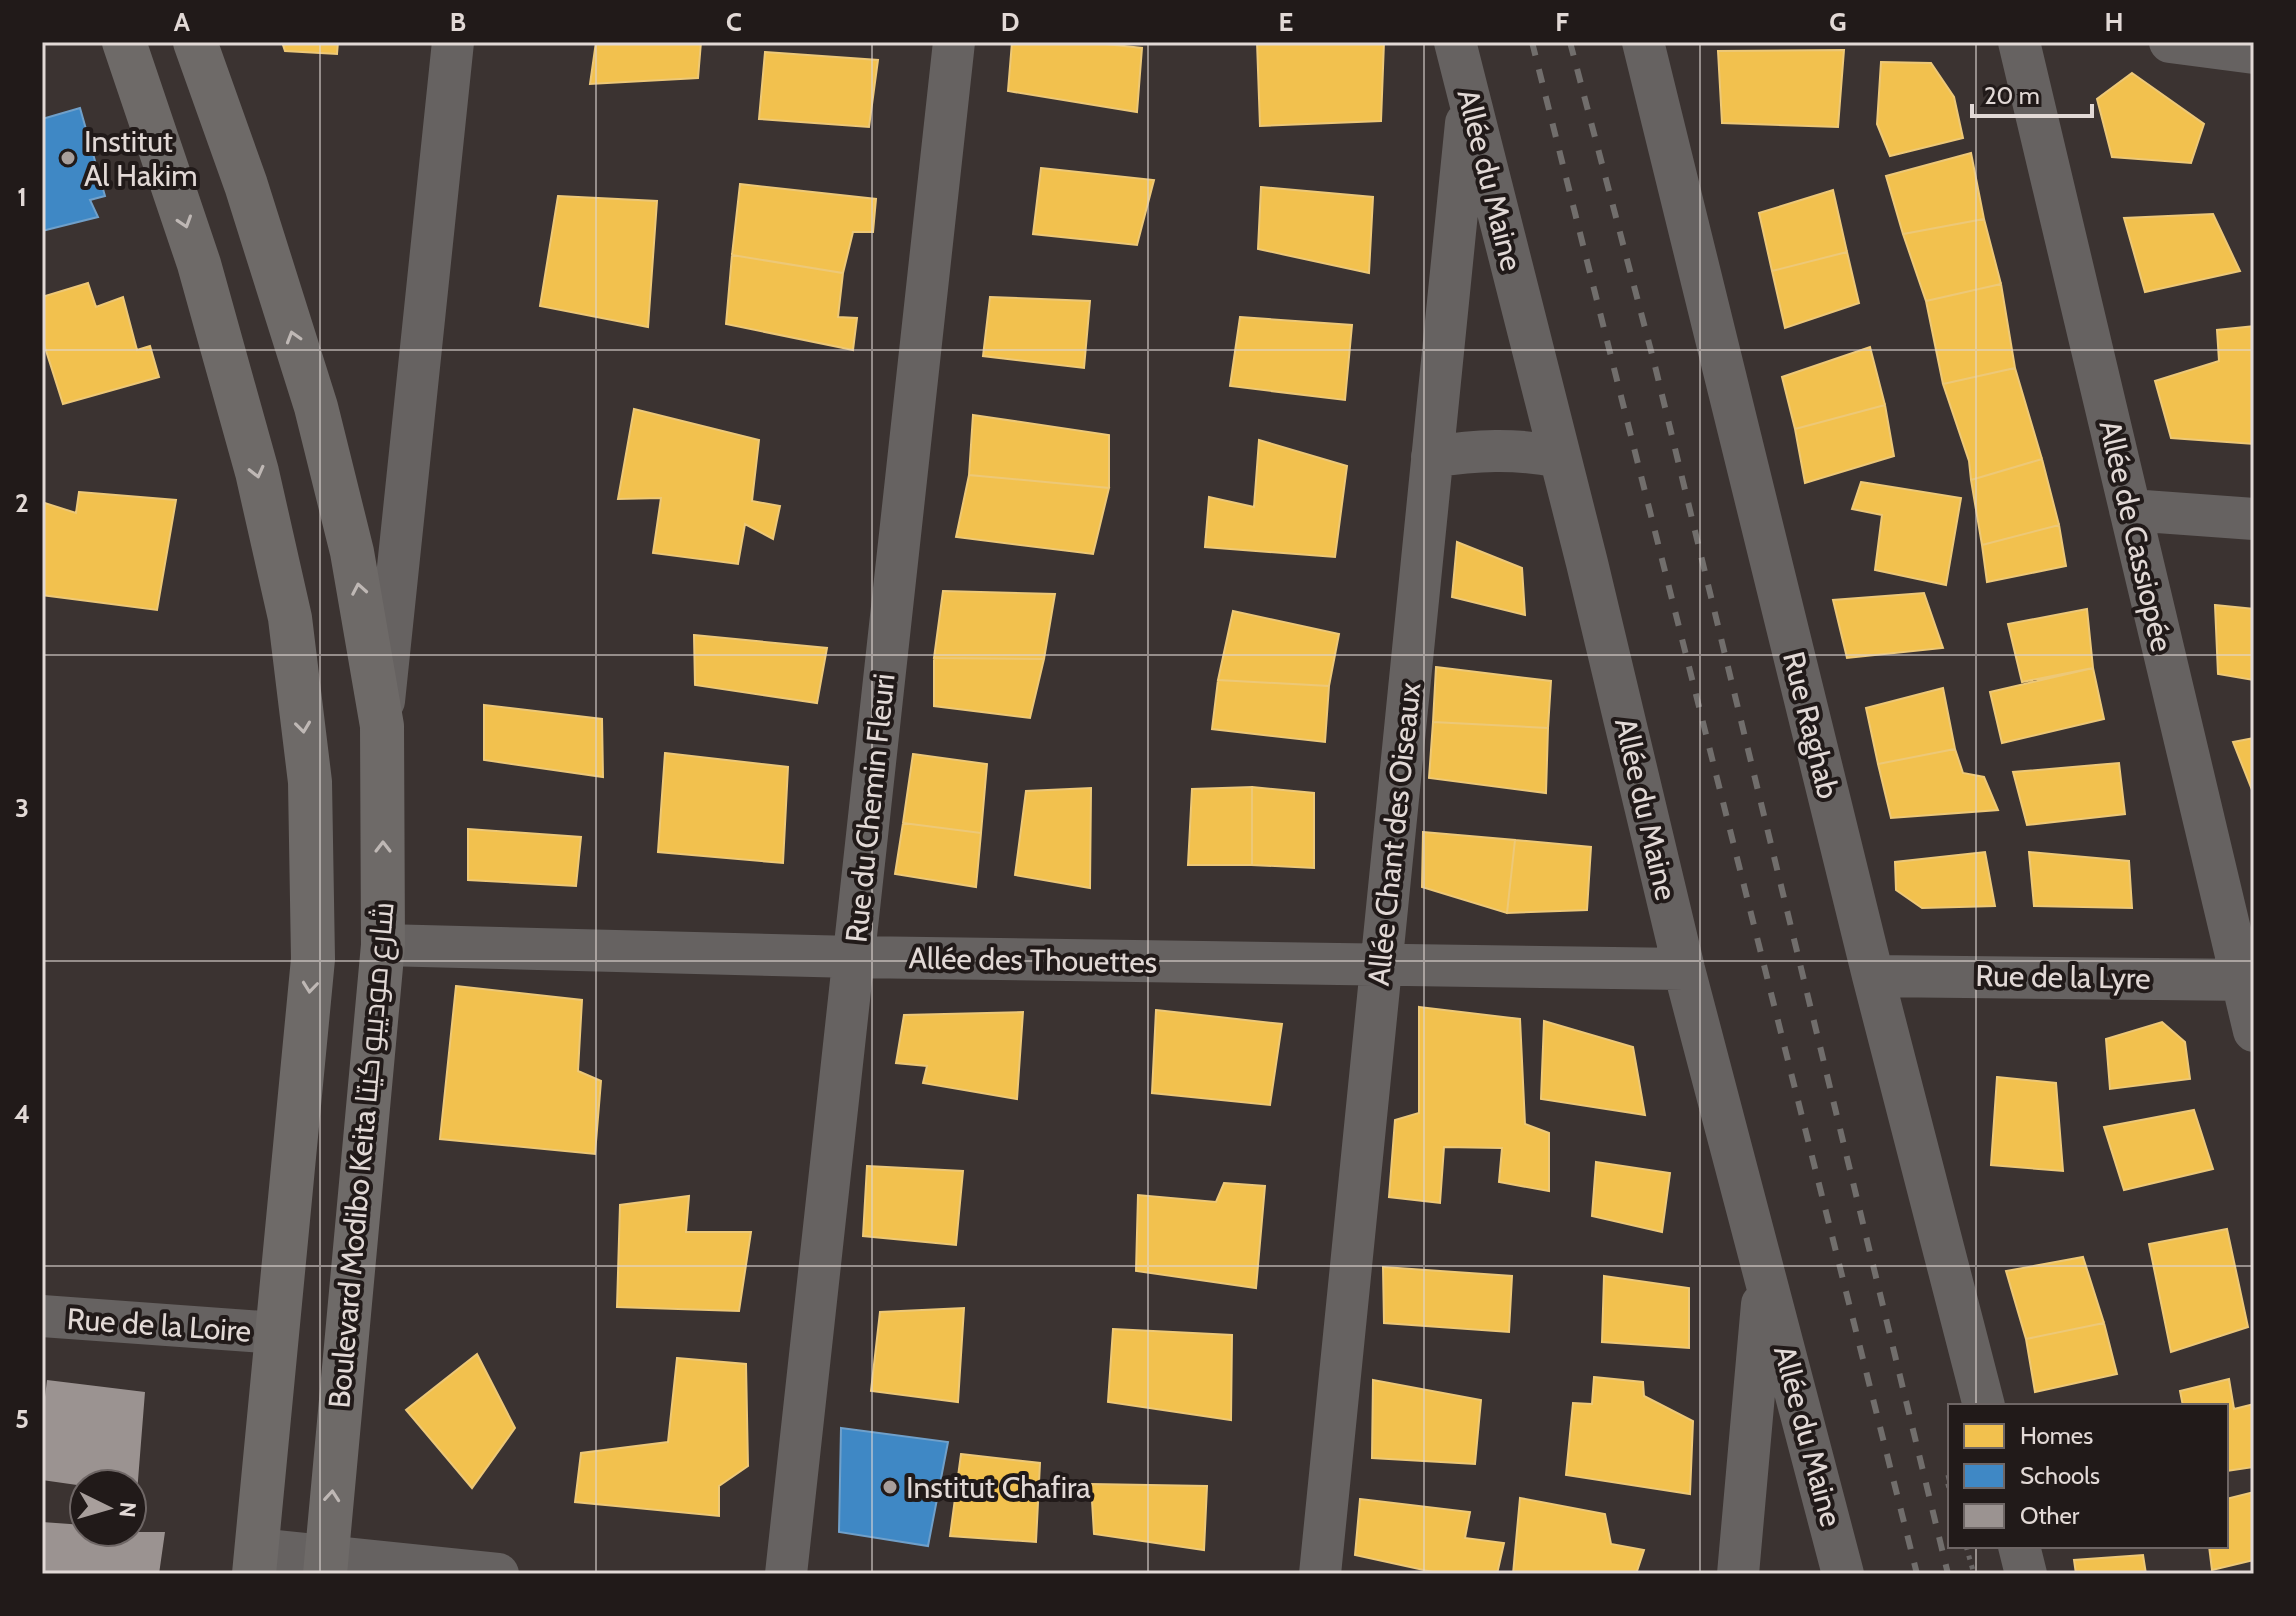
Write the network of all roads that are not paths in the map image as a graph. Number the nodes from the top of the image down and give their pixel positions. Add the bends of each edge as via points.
1 (124, 42) edge
2 (195, 42) edge
3 (453, 42) edge
4 (954, 42) edge
5 (1455, 42) edge
6 (1643, 42) edge
7 (2019, 42) edge
8 (2170, 42) edge
9 (2254, 53) edge
10 (1469, 94) junction
11 (1432, 457) junction
12 (1559, 457) junction
13 (2130, 510) junction
14 (2254, 519) edge
15 (382, 726) junction
16 (383, 945) junction
17 (854, 957) junction
18 (1381, 965) junction
19 (1684, 969) junction
20 (1873, 976) junction
21 (2248, 980) edge
22 (2254, 1031) edge
23 (1765, 1274) junction
24 (42, 1316) edge
25 (277, 1333) junction
26 (1983, 1404) edge
27 (2020, 1548) edge
28 (255, 1561) edge
29 (326, 1565) edge
30 (498, 1574) edge
31 (786, 1574) edge
32 (1320, 1574) edge
33 (1738, 1574) edge
34 (1843, 1574) edge
35 (2026, 1574) edge

1 -> 25 main road via 199,264 257,472 290,618 305,738 313,959
15 -> 2 main road, Boulevard Modibo Keita شارع موديبو كيتا via 352,552 316,407
3 - 15 street
4 - 17 street, Rue du Chemin Fleuri
5 - 10 street, Allée du Maine
6 - 20 street, Rue Raghab
7 - 13 street, Allée de Cassiopée
8 - 9 street
10 - 11 street, Allée Chant des Oiseaux
10 - 12 street, Allée du Maine
11 - 12 street via 1521,450
11 - 18 street, Allée Chant des Oiseaux
12 - 19 street, Allée du Maine
13 - 14 street
13 - 21 street, Allée de Cassiopée
16 -> 15 main road, Boulevard Modibo Keita شارع موديبو كيتا
16 - 17 street, Allée des Thouettes
29 -> 16 main road, Boulevard Modibo Keita شارع موديبو كيتا
17 - 18 street, Allée des Thouettes
17 - 31 street, Rue du Chemin Fleuri
18 - 19 street, Allée des Thouettes
18 - 32 street, Allée Chant des Oiseaux
19 - 23 street, Allée du Maine
20 - 21 street, Rue de la Lyre
20 - 26 street, Rue Raghab
21 - 22 street, Allée de Cassiopée
23 - 33 street
23 - 34 street, Allée du Maine
24 - 25 street, Rue de la Loire
25 - 28 main road
27 - 35 street
28 - 29 street
29 - 30 street

